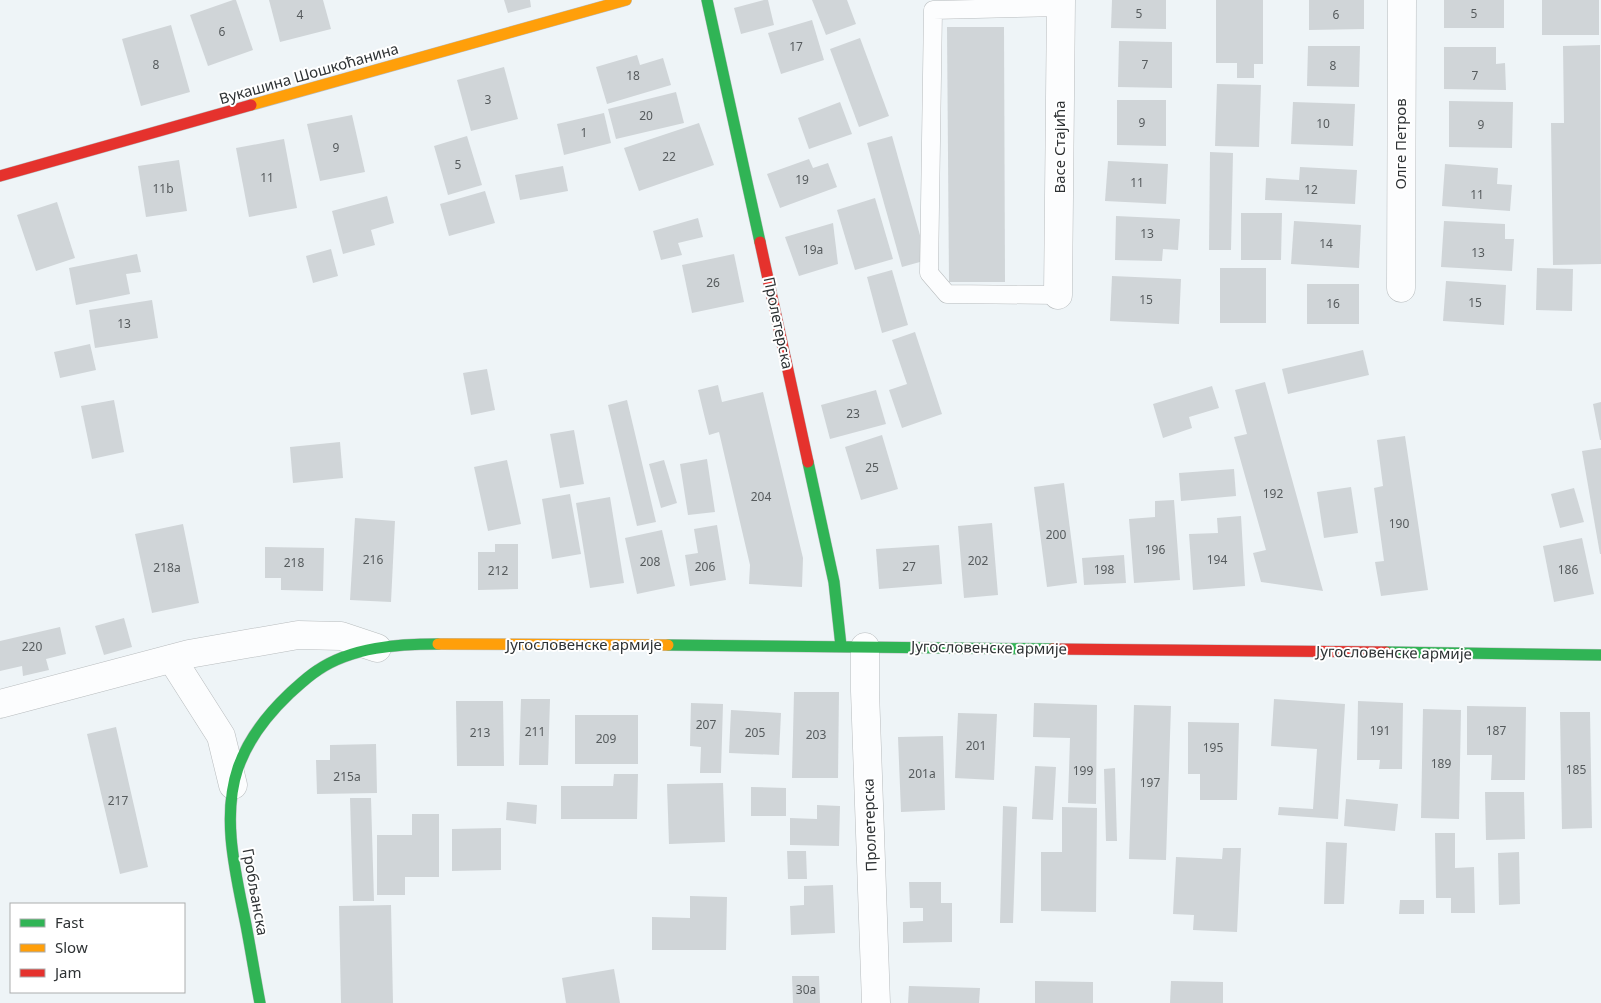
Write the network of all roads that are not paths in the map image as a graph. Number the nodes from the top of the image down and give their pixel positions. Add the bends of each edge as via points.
1 (626, 0) edge
2 (708, 0) edge
3 (1402, 0) edge
4 (1061, 4) edge
5 (0, 176) edge
6 (1401, 288) dead end
7 (1058, 294) joint
8 (853, 646) junction
9 (377, 648) junction
10 (1601, 655) edge
11 (172, 659) junction
12 (0, 704) edge
13 (233, 785) junction
14 (260, 1003) edge
15 (876, 1003) edge

1 - 5 street, Вукашина Шошкоћанина
2 - 8 street, Пролетерска via 834,582
3 - 6 street, Олге Петров
4 - 7 street, Васе Стајића
4 - 7 lane via 933,10 930,273 947,294
8 - 9 street, Југословенске армије via 410,644
8 - 10 street, Југословенске армије
8 - 15 street, Пролетерска via 865,691
9 - 11 street, Југословенске армије via 341,636 298,635
9 - 13 street, Југословенске армије via 346,657 319,670 266,715 245,750
11 - 12 street, Југословенске армије
11 - 13 street via 222,736
13 - 14 street, Гробљанска via 230,816 232,854

